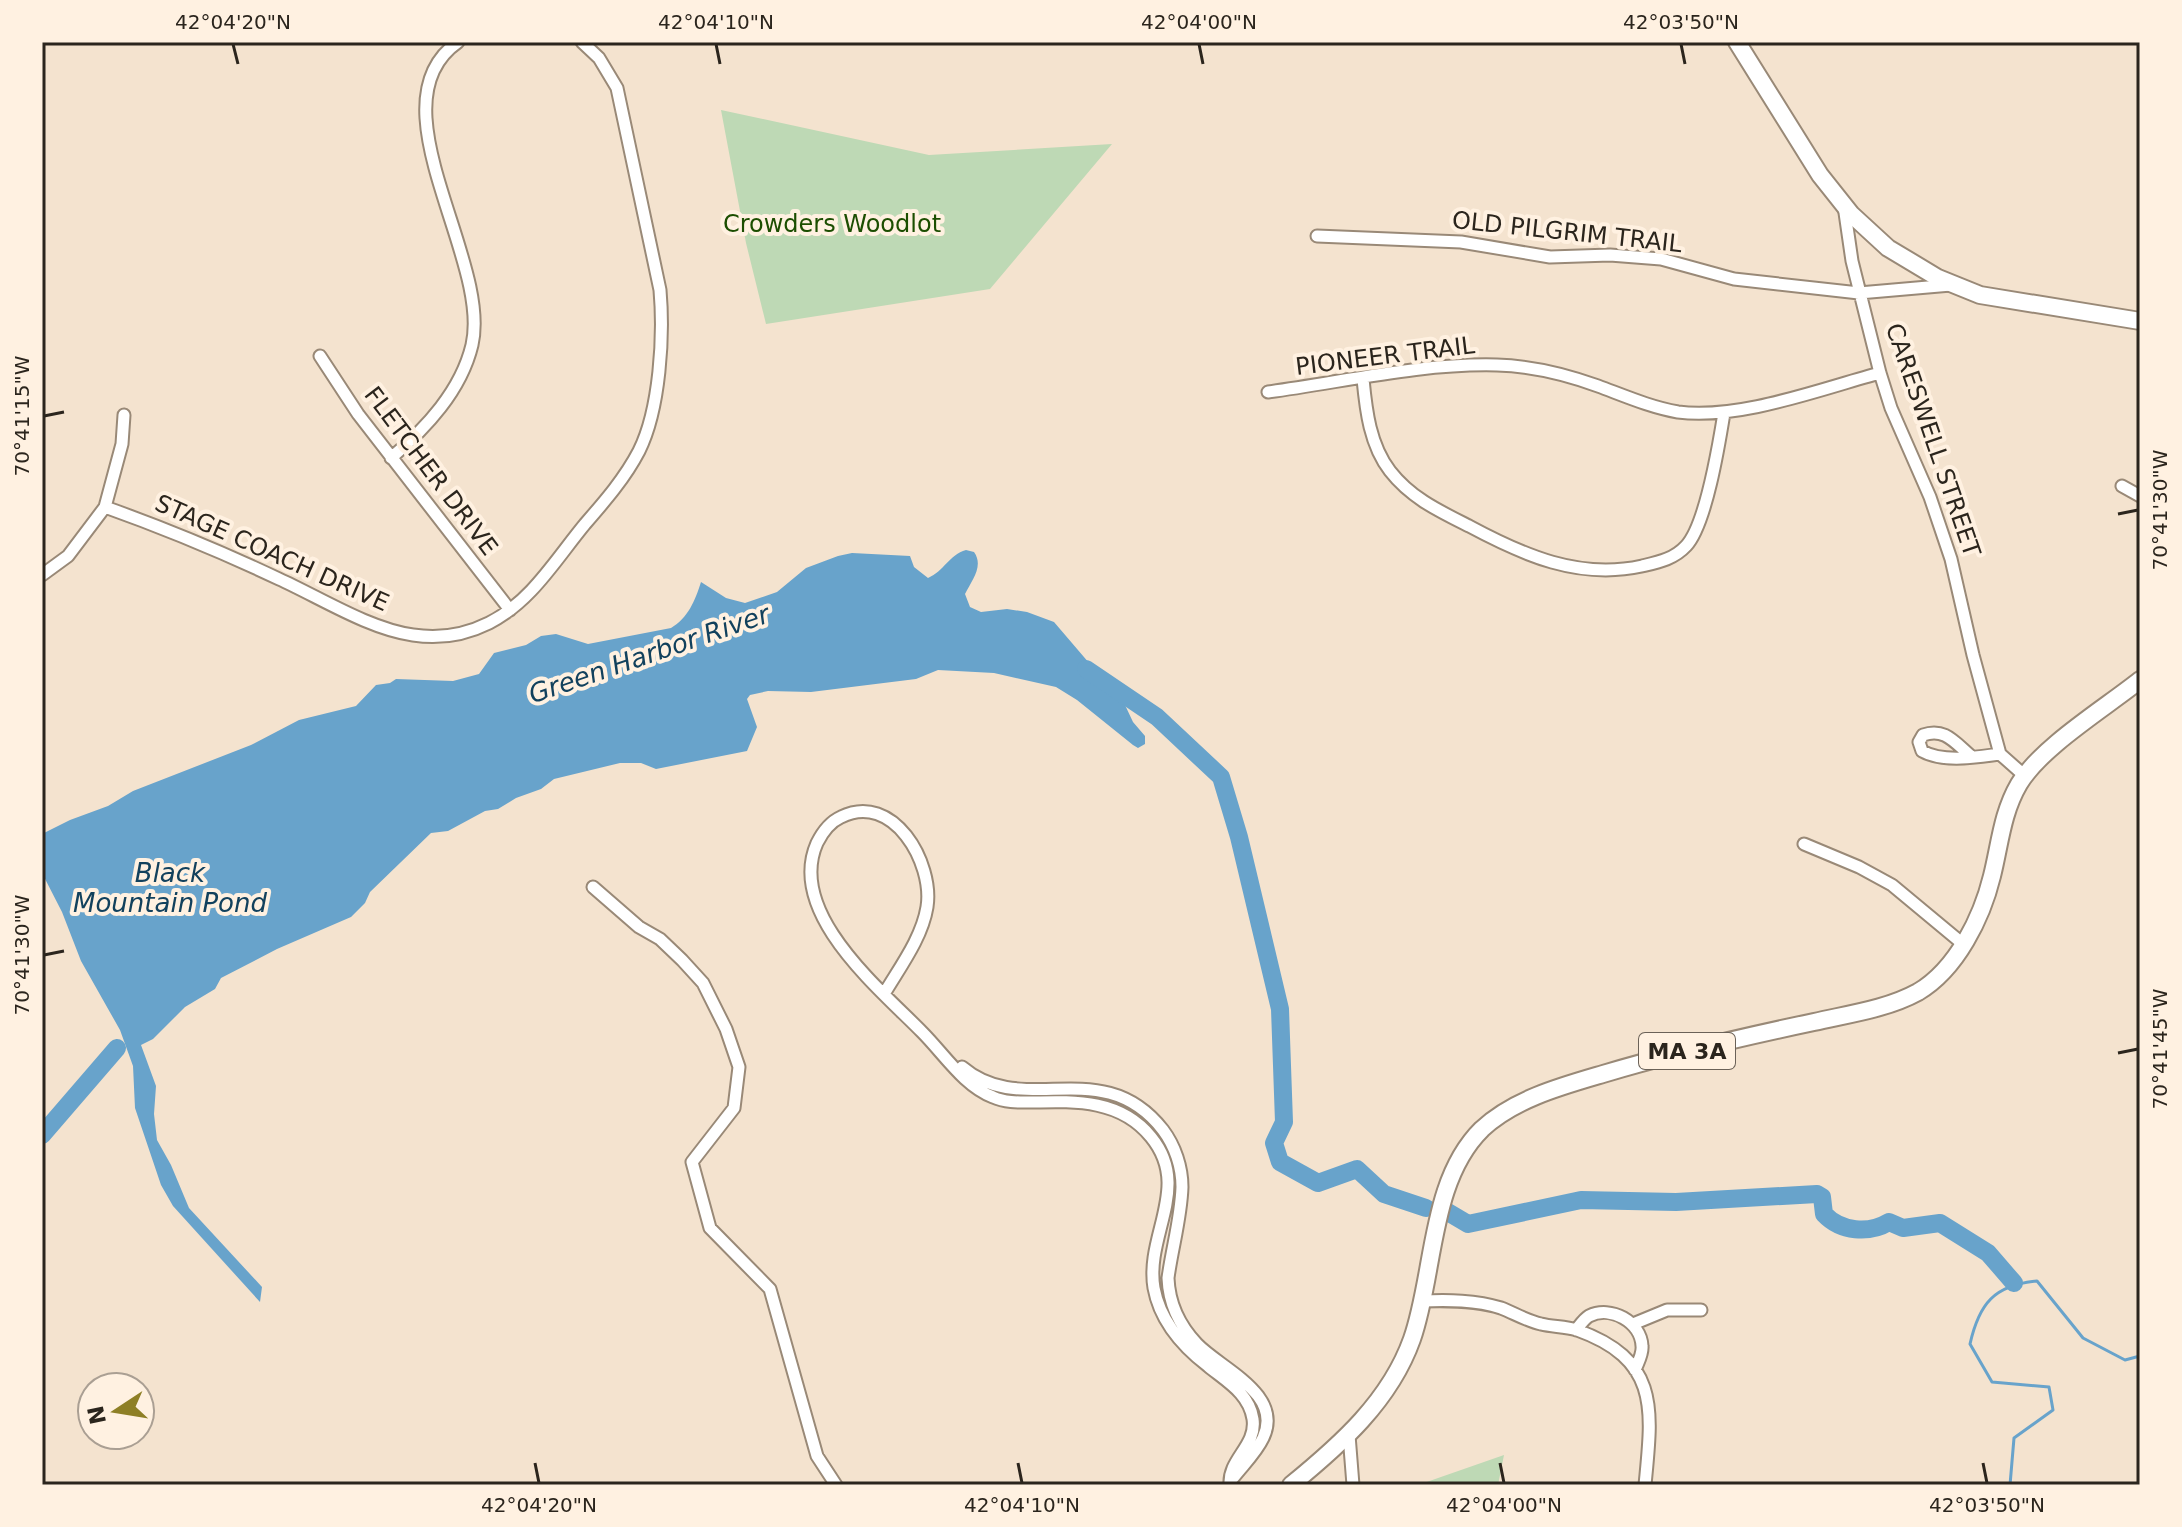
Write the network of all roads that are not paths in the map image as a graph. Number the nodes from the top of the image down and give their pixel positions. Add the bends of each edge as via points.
1 (458, 42) edge
2 (582, 42) edge
3 (1737, 42) edge
4 (444, 46) edge
5 (1844, 206) junction
6 (1317, 236) dead end
7 (1951, 284) junction
8 (1859, 293) junction
9 (2140, 321) edge
10 (320, 356) dead end
11 (1880, 373) junction
12 (1363, 379) junction
13 (1268, 392) dead end
14 (1724, 413) junction
15 (124, 415) dead end
16 (391, 458) junction
17 (2122, 486) dead end
18 (2140, 496) edge
19 (105, 507) junction
20 (42, 575) edge
21 (510, 610) junction
22 (2140, 680) edge
23 (2000, 754) junction
24 (1972, 757) dead end
25 (2025, 776) junction
26 (1804, 844) dead end
27 (593, 887) dead end
28 (1963, 944) junction
29 (884, 994) junction
30 (931, 1041) junction
31 (1028, 1089) junction
32 (1024, 1102) junction
33 (1145, 1112) junction
34 (1136, 1122) junction
35 (1166, 1211) junction
36 (1179, 1214) junction
37 (1162, 1293) junction
38 (1422, 1301) junction
39 (1701, 1310) dead end
40 (1633, 1324) junction
41 (1576, 1330) junction
42 (1635, 1370) junction
43 (1349, 1435) junction
44 (836, 1485) edge
45 (1230, 1485) edge
46 (1291, 1485) edge
47 (1353, 1485) edge
48 (1645, 1485) edge

1 - 4 street
2 - 21 street, STAGE COACH DRIVE via 617,88 634,162 660,290 656,383 640,449 622,480 531,592
3 - 5 main road, CARESWELL STREET
4 - 16 street via 429,85 426,126 465,265 474,330 448,398
5 - 7 main road via 1888,248
5 - 8 street, CARESWELL STREET
6 - 8 street, OLD PILGRIM TRAIL via 1461,242 1550,257 1661,259 1734,279
7 - 8 street, OLD PILGRIM TRAIL
7 - 9 main road via 2004,300
8 - 11 street, CARESWELL STREET
10 - 16 street, FLETCHER DRIVE
11 - 14 street, PIONEER TRAIL
11 - 23 street, CARESWELL STREET via 1951,559
12 - 13 street, PIONEER TRAIL
12 - 14 street, PIONEER TRAIL via 1449,367 1529,368 1649,405
12 - 14 street via 1374,443 1401,484 1435,510 1505,546 1579,568 1637,567 1672,557 1688,544 1701,517
15 - 19 street
16 - 21 street, FLETCHER DRIVE
17 - 18 street
19 - 20 street via 68,556
19 - 21 street, STAGE COACH DRIVE via 410,635 440,637 474,630
22 - 25 main road, MA 3A via 2060,741
23 - 24 street
23 - 25 street
25 - 28 main road, MA 3A via 2004,819 1984,902
26 - 28 street via 1892,885
27 - 44 street via 682,960 703,983 726,1029 739,1067 734,1108 692,1162 710,1228 770,1289 817,1456
28 - 38 main road, MA 3A via 1930,984 1889,1004 1637,1064 1506,1111 1477,1135 1454,1174 1438,1220
29 - 29 street via 840,943 810,880 820,838 830,824 854,812 880,814 894,822 914,847 926,880 923,923
29 - 30 street
30 - 31 street via 993,1086
30 - 32 street via 971,1084 991,1097
31 - 32 street
31 - 33 street via 1107,1091
32 - 34 street via 1098,1104
33 - 34 street
33 - 36 street via 1175,1150 1182,1184
34 - 35 street via 1161,1153 1169,1187
35 - 36 street
35 - 37 street via 1154,1262
36 - 37 street
37 - 45 street via 1165,1321 1189,1351 1241,1385 1251,1408 1253,1437 1233,1466
38 - 41 street via 1486,1305 1543,1325
38 - 43 main road, MA 3A via 1406,1354
39 - 40 street via 1667,1310
40 - 41 street via 1598,1314
40 - 42 street via 1642,1345
41 - 42 street via 1615,1348
42 - 48 street via 1651,1412
43 - 46 main road, MA 3A
43 - 47 street

